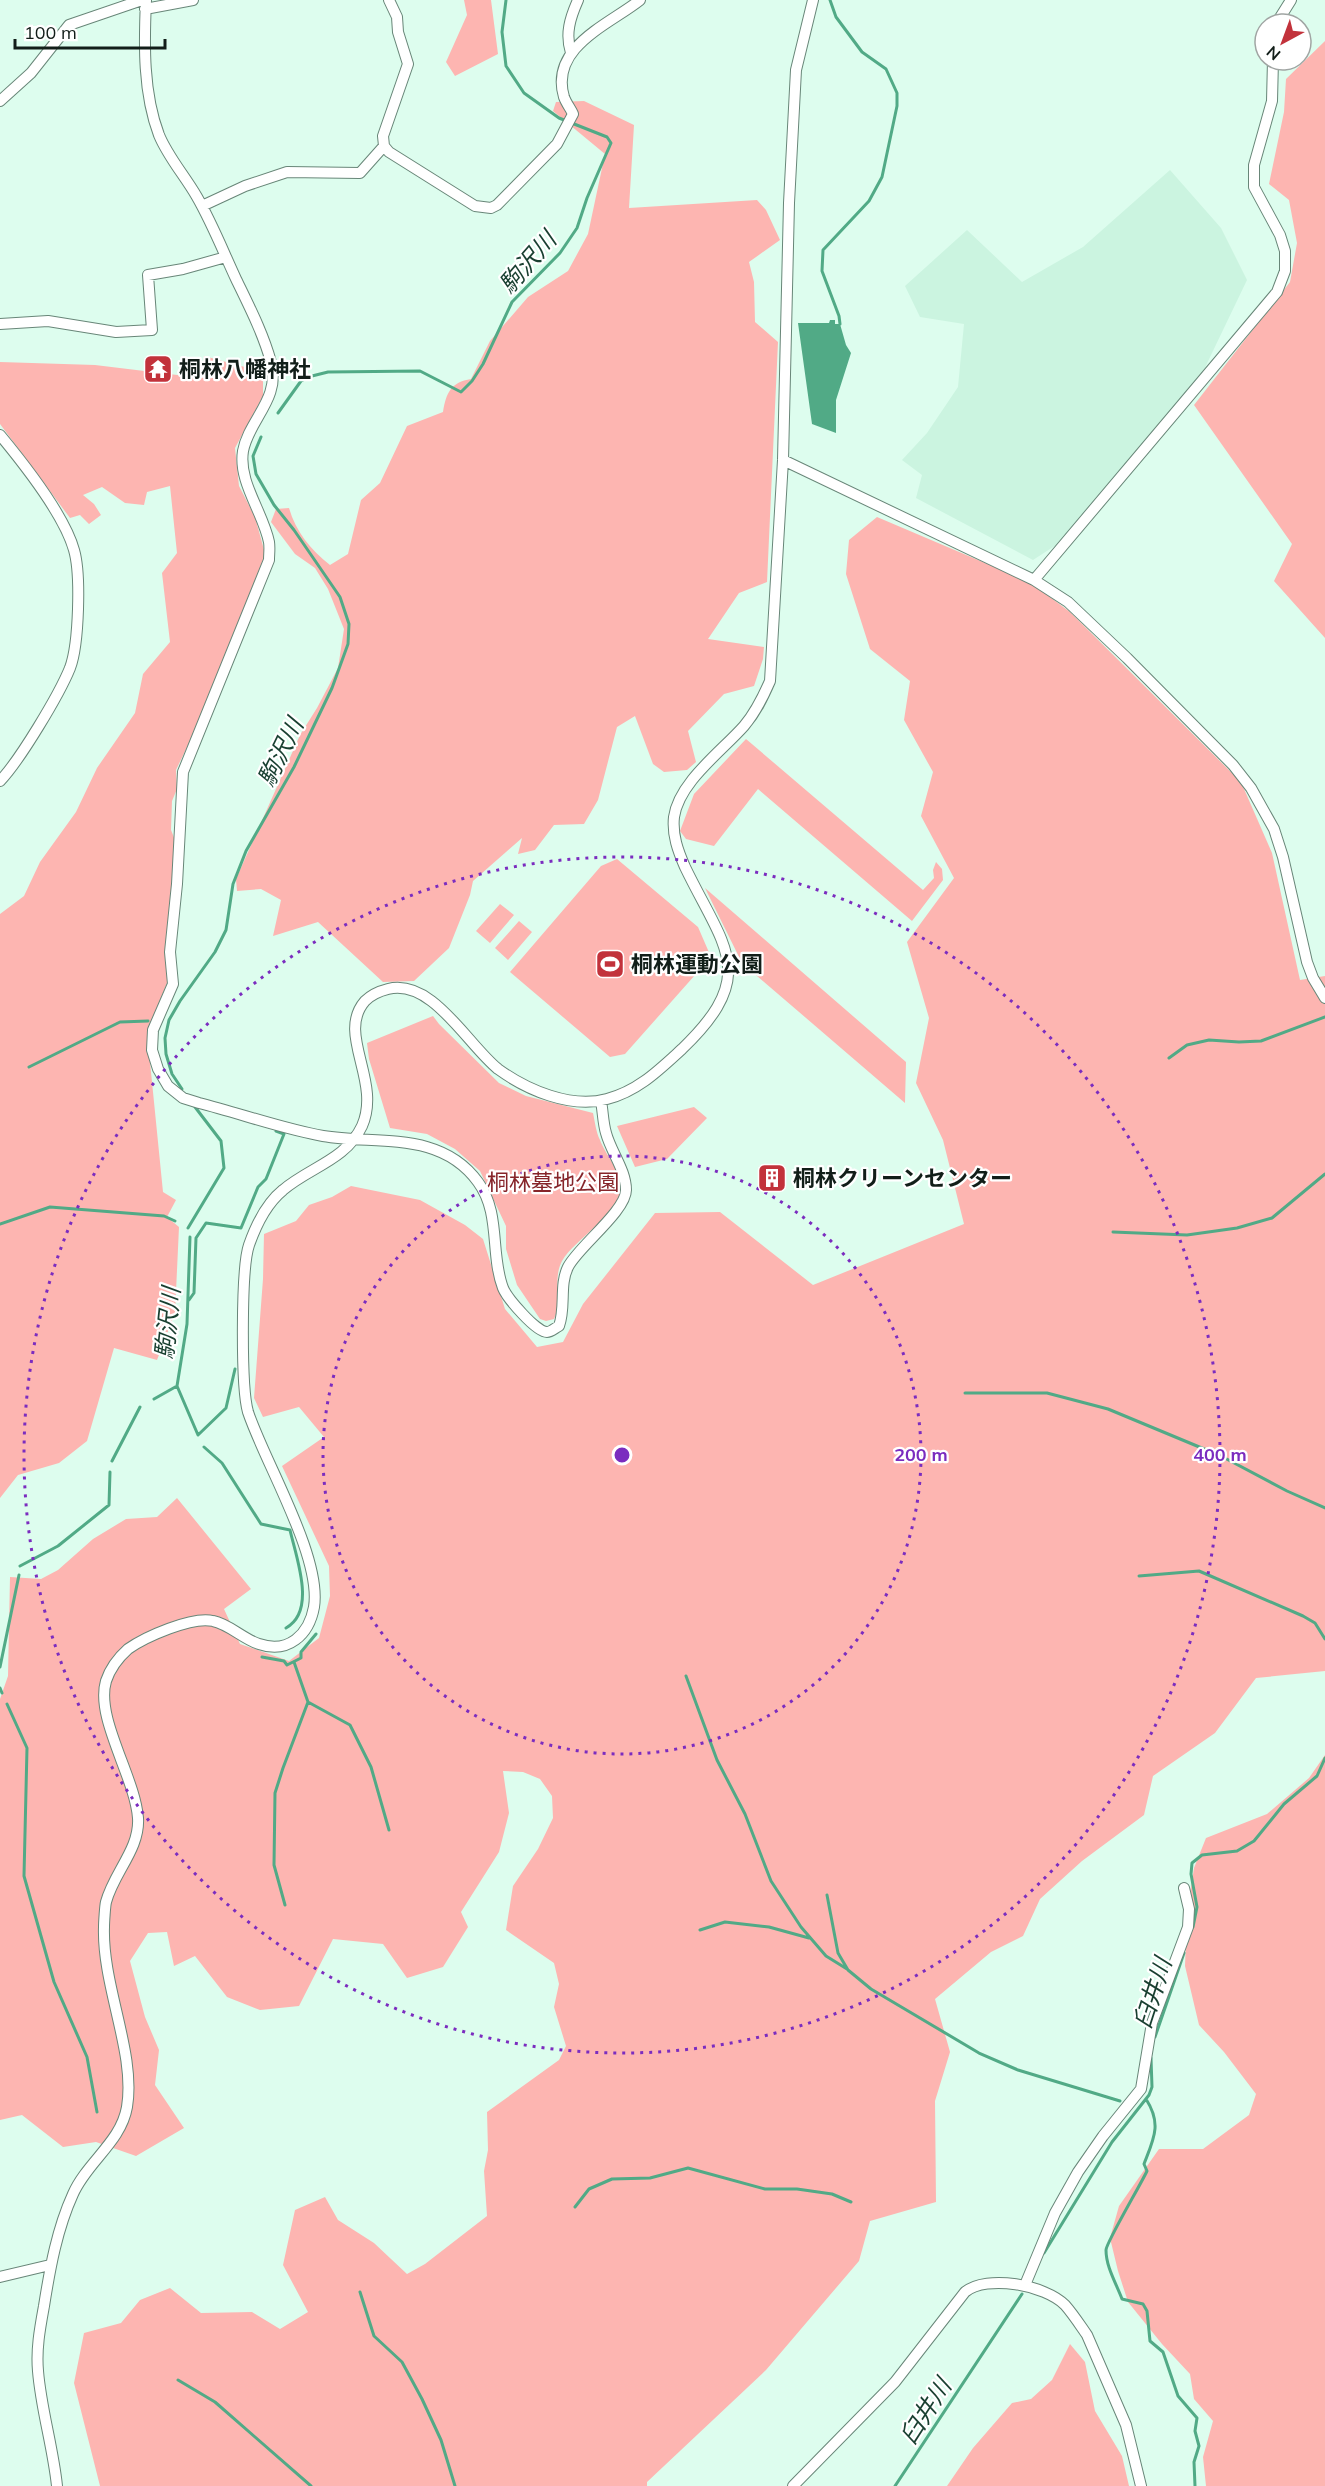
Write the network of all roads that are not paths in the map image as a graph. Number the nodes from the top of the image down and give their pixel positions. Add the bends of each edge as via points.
1 (193, 0) edge
2 (389, 0) edge
3 (578, 0) edge
4 (640, 0) edge
5 (813, 0) edge
6 (145, 3) edge
7 (571, 53) junction
8 (1273, 72) edge
9 (0, 100) edge
10 (384, 146) junction
11 (202, 206) junction
12 (226, 257) junction
13 (0, 324) edge
14 (0, 435) edge
15 (783, 460) junction
16 (1034, 580) junction
17 (0, 781) edge
18 (1325, 998) edge
19 (601, 1101) junction
20 (356, 1138) junction
21 (1184, 1888) dead end
22 (50, 2265) junction
23 (0, 2277) edge
24 (1025, 2285) junction
25 (57, 2486) edge
26 (793, 2486) edge
27 (1141, 2486) edge

1 - 6 street
2 - 10 street via 408,64 383,136
3 - 7 street via 570,17 567,39
4 - 7 street via 594,30
5 - 15 street via 796,70
6 - 9 street via 69,25 31,73
6 - 11 street via 150,106 160,137
7 - 10 street via 563,76 564,97 573,114 562,137 491,208 475,206
8 - 16 street via 1272,101 1254,165 1254,187 1285,251 1285,271 1277,292
10 - 11 street via 360,173 287,172
11 - 12 street
12 - 13 street via 148,275 152,330 116,332 48,321
12 - 20 street via 272,364 268,402 247,438 243,453 244,471 269,543 269,560 183,772 171,952 173,984 153,1030 152,1050 168,1086 183,1098 322,1136
14 - 17 street via 48,500 74,548 77,565 76,627 70,668 37,727
15 - 16 street
15 - 19 street via 770,681 749,720 682,792 675,811 677,849 727,951 730,971 725,994 709,1019 665,1064 639,1085
16 - 18 street via 1068,602 1127,658 1251,788 1274,829 1307,962
19 - 20 street via 555,1097 530,1088 484,1056 430,999 407,987 395,988 366,1000 356,1018 356,1043 369,1099 367,1116
19 - 20 street via 606,1133 625,1179 626,1193 619,1207 568,1266 563,1314 559,1326 546,1332 532,1324 504,1290 494,1226 478,1182 451,1156 427,1146
20 - 22 street via 339,1156 279,1193 246,1253 246,1407 312,1575 316,1590 309,1626 297,1640 280,1647 260,1645 209,1619 190,1622 153,1635 124,1652 104,1687 104,1707 138,1812 138,1836 105,1904 103,1933 107,1975 125,2058 128,2105 120,2129 75,2188
21 - 24 street via 1188,1927 1152,2023 1141,2089 1078,2172 1055,2213
22 - 23 street
22 - 25 street via 37,2348
24 - 26 street via 995,2282 974,2285 965,2292 895,2382
24 - 27 street via 1064,2303 1087,2335 1126,2425

